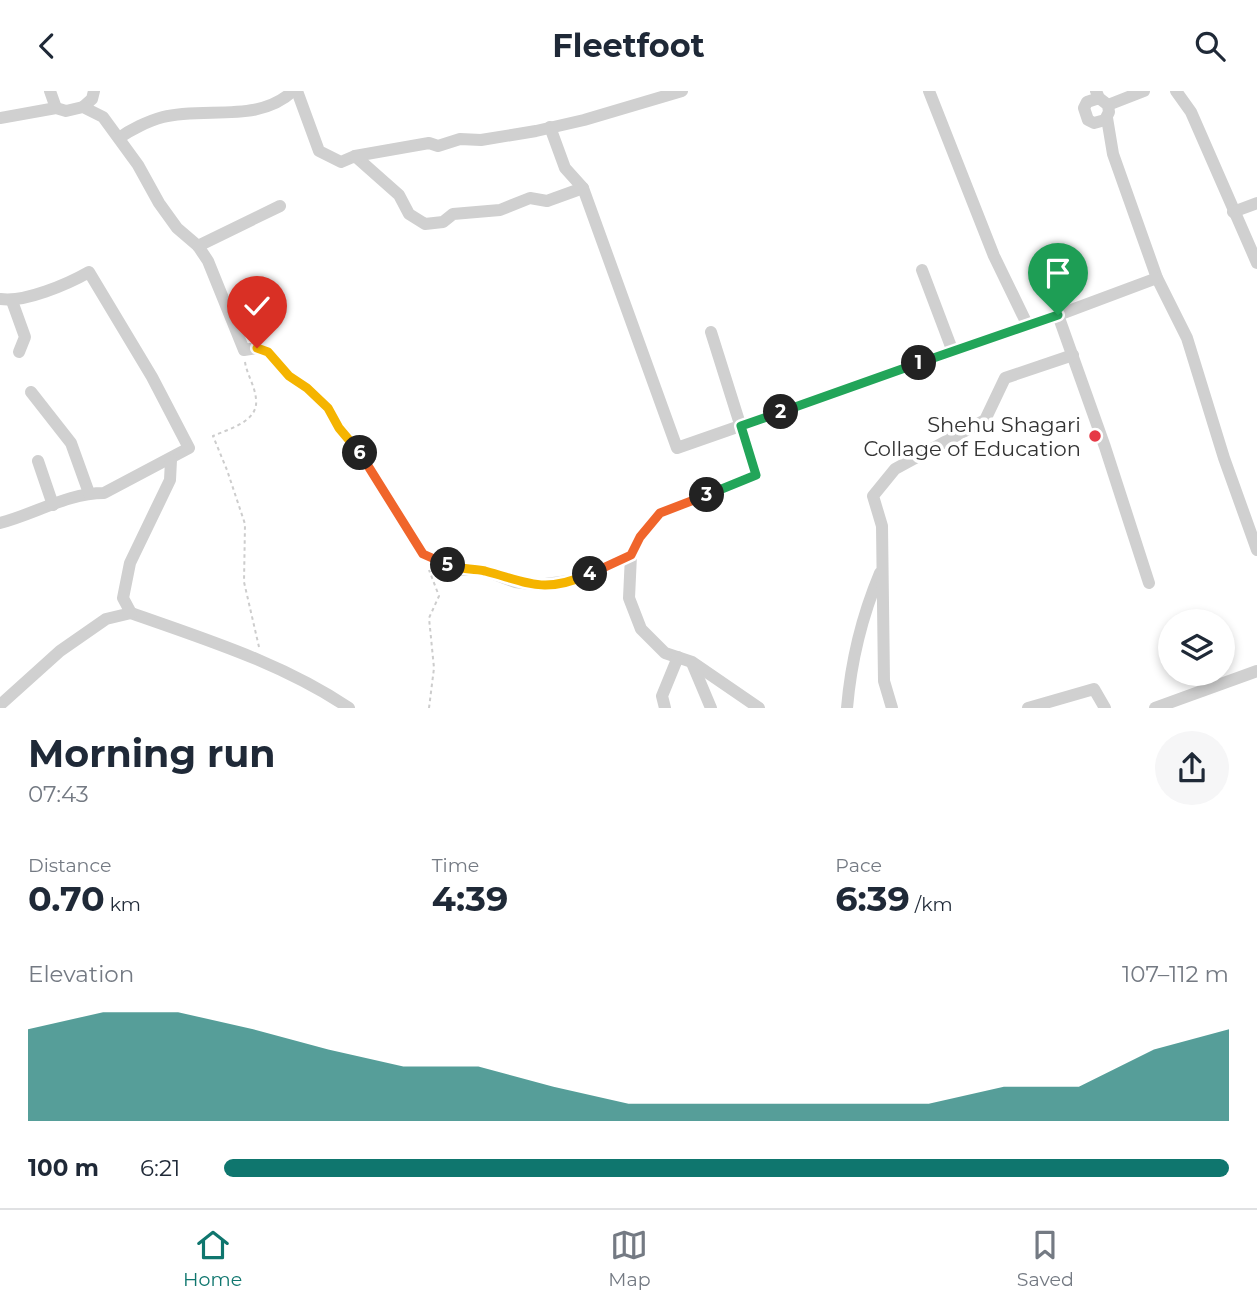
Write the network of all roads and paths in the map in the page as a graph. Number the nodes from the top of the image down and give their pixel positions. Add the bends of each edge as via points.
1 (50, 91) edge
2 (94, 91) edge
3 (682, 91) edge
4 (929, 91) edge
5 (1144, 91) edge
6 (1176, 91) edge
7 (289, 93) edge
8 (1097, 101) edge
9 (83, 107) junction
10 (56, 108) junction
11 (0, 118) edge
12 (1094, 123) junction
13 (550, 127) junction
14 (119, 138) junction
15 (1113, 154) junction
16 (355, 156) junction
17 (583, 188) junction
18 (1257, 203) edge
19 (280, 206) dead end
20 (1233, 212) junction
21 (198, 246) junction
22 (1257, 263) edge
23 (922, 270) dead end
24 (1157, 278) junction
25 (6, 300) edge
26 (1058, 315) junction
27 (1028, 325) junction
28 (710, 332) dead end
29 (244, 350) junction
30 (19, 352) dead end
31 (953, 352) junction
32 (1073, 355) junction
33 (31, 392) dead end
34 (741, 426) junction
35 (171, 460) junction
36 (38, 461) dead end
37 (89, 493) junction
38 (53, 505) junction
39 (0, 523) edge
40 (1257, 550) edge
41 (423, 554) junction
42 (631, 555) junction
43 (883, 566) junction
44 (1149, 583) dead end
45 (131, 613) junction
46 (678, 657) junction
47 (263, 661) junction
48 (692, 662) junction
49 (1257, 671) edge
50 (0, 705) edge
51 (349, 708) edge
52 (429, 708) edge
53 (665, 708) edge
54 (711, 708) edge
55 (759, 708) edge
56 (847, 708) edge
57 (892, 708) edge
58 (1028, 708) edge
59 (1105, 708) edge
60 (1155, 708) edge

1 - 10 street
2 - 9 street
3 - 13 street
4 - 27 street via 994,256
5 - 8 street
6 - 20 street via 1191,112
7 - 14 street via 261,109 163,117
7 - 16 street via 319,151 341,162
8 - 12 street via 1102,122
8 - 12 street via 1084,114
8 - 15 street
9 - 10 street
9 - 14 street via 103,117
10 - 11 street
12 - 15 street
13 - 16 street
13 - 17 street via 565,168
14 - 21 street via 177,228
15 - 24 street
16 - 17 street via 399,195 409,214 425,224 443,222 453,214 500,210 530,198 547,201
17 - 34 street via 677,448
18 - 20 street
19 - 21 street
20 - 22 street
21 - 29 street
23 - 31 street
24 - 26 street
24 - 40 street via 1187,338
25 - 30 street via 25,337
25 - 35 street via 89,272 189,448
26 - 27 street
26 - 32 street
27 - 31 street
28 - 34 street
29 - 41 street via 268,352 328,408
29 - 47 path via 257,400 254,413 212,436 245,524 244,582
31 - 34 street
32 - 43 street via 1005,378 985,420 895,469 873,496 882,526
32 - 44 street
33 - 37 street via 71,443
34 - 42 street via 756,475 660,513
35 - 37 street via 104,493
35 - 45 street via 170,480 130,563 123,598
36 - 38 street
37 - 38 street
38 - 39 street
41 - 42 street via 462,570 538,585 576,580
41 - 52 path via 439,596 429,618 434,668
42 - 46 street via 629,598 641,629 665,653
43 - 56 street via 868,601 850,674
43 - 57 street via 884,681
45 - 47 street
45 - 50 street via 97,625
46 - 48 street
46 - 53 street via 662,696
47 - 51 street
48 - 54 street
48 - 55 street
49 - 60 street
58 - 59 street via 1094,689

